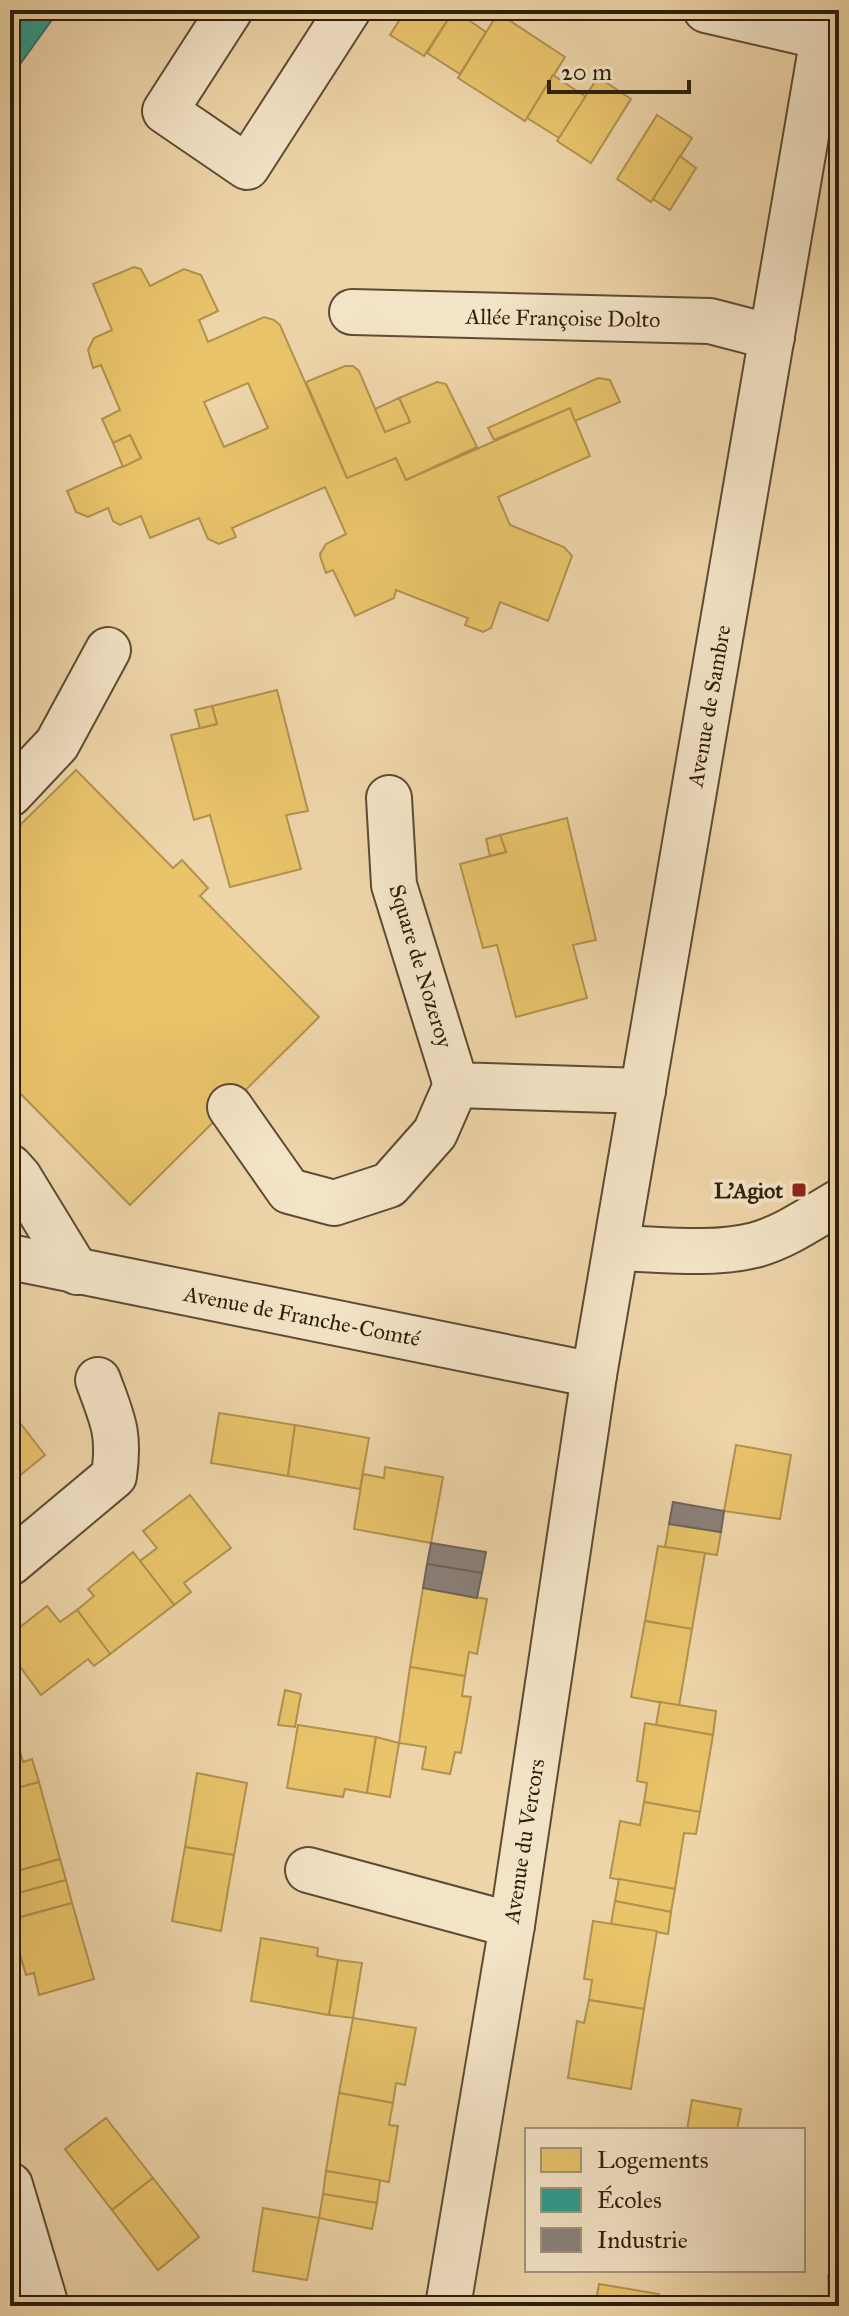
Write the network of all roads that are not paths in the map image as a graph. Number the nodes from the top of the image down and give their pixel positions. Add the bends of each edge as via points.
1 (230, 10) edge
2 (348, 10) edge
3 (706, 10) edge
4 (831, 35) edge
5 (352, 312) dead end
6 (772, 337) junction
7 (108, 650) dead end
8 (10, 794) edge
9 (389, 798) dead end
10 (456, 1085) junction
11 (643, 1091) junction
12 (230, 1107) dead end
13 (10, 1167) edge
14 (839, 1202) edge
15 (617, 1248) junction
16 (10, 1257) edge
17 (77, 1272) junction
18 (594, 1375) junction
19 (98, 1380) dead end
20 (10, 1563) edge
21 (308, 1870) dead end
22 (512, 1925) junction
23 (10, 2185) edge
24 (46, 2306) edge
25 (448, 2306) edge

1 - 2 street via 165,111 247,167
3 - 4 street
4 - 6 street, Avenue de Sambre
5 - 6 street, Allée Françoise Dolto via 710,321
6 - 11 street, Avenue de Sambre
7 - 8 street via 57,744
9 - 10 street, Square de Nozeroy via 394,885
10 - 11 street
10 - 12 street via 435,1133 389,1185 334,1203 289,1191
11 - 15 street, Avenue de Sambre
13 - 17 street
14 - 15 street via 755,1245 711,1250
15 - 18 street, Avenue de Sambre
16 - 17 street, Avenue de Franche-Comté
17 - 18 street, Avenue de Franche-Comté
18 - 22 street, Avenue du Vercors
19 - 20 street via 118,1446 114,1476
21 - 22 street
22 - 25 street, Avenue du Vercors
23 - 24 street

